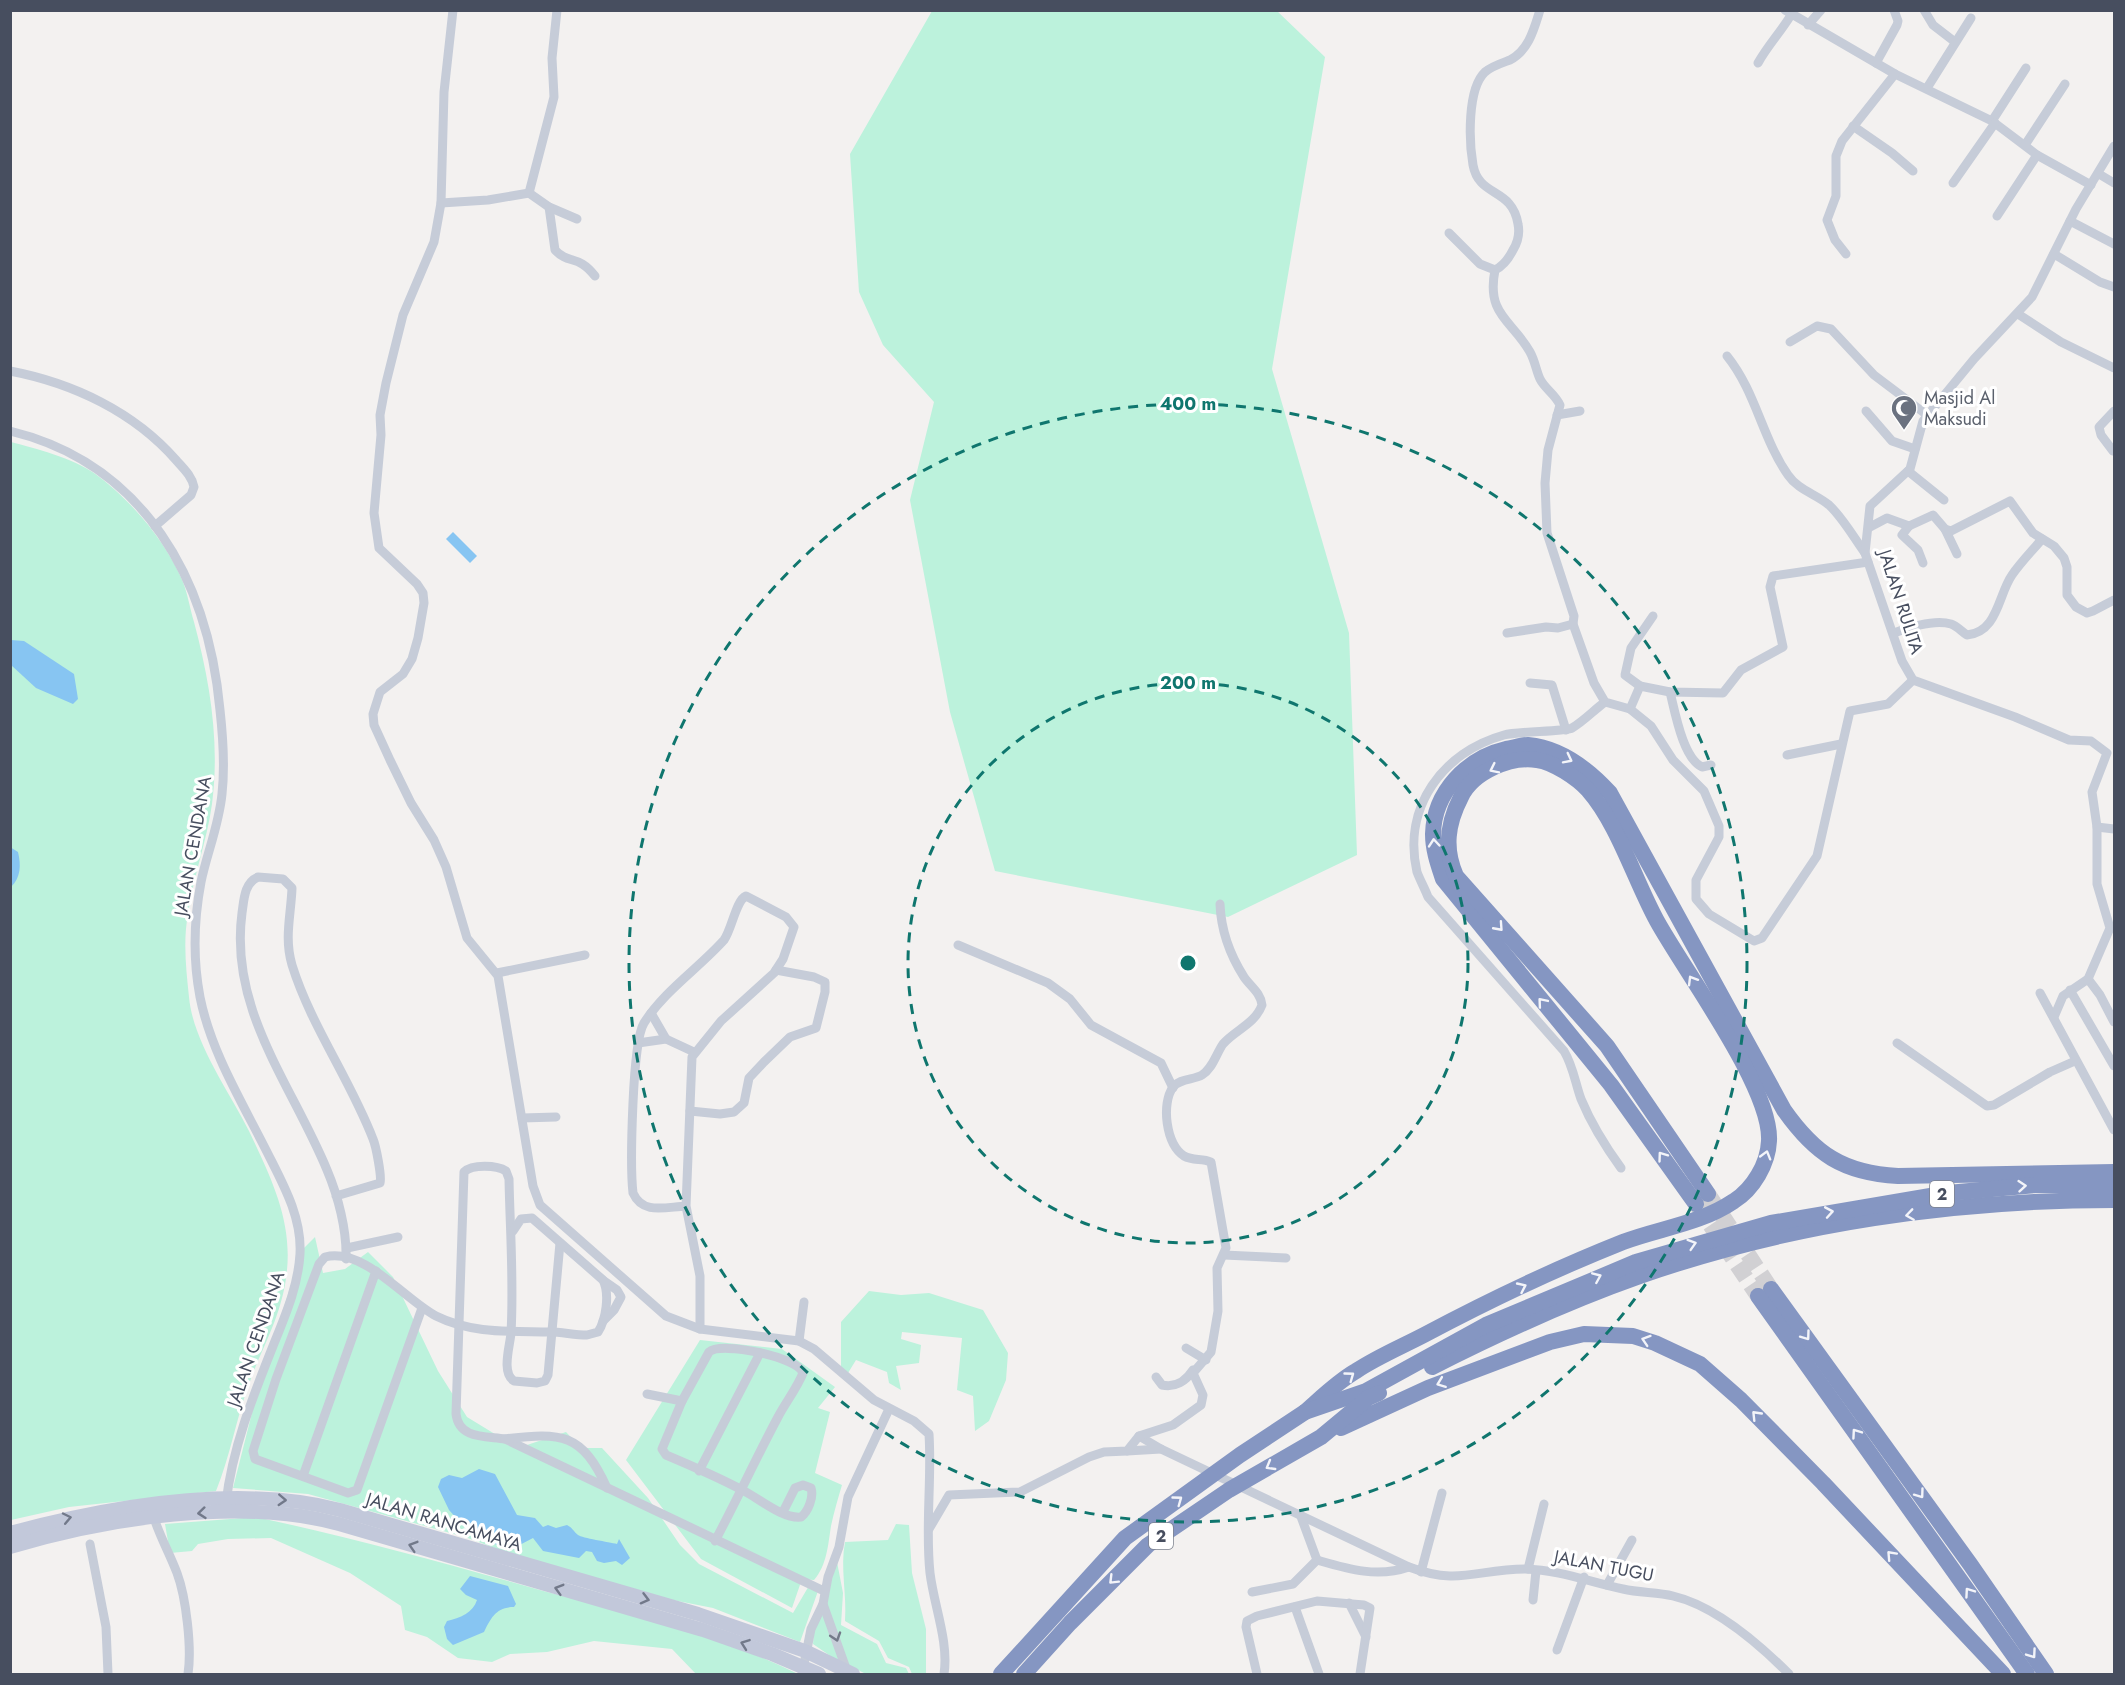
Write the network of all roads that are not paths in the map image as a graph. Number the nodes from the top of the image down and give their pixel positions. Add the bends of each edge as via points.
1 (453, 10) edge
2 (557, 10) edge
3 (1540, 10) edge
4 (1821, 10) edge
5 (1894, 10) edge
6 (1924, 10) edge
7 (1788, 13) edge
8 (1971, 18) dead end
9 (1808, 25) junction
10 (1955, 42) junction
11 (1758, 63) dead end
12 (1876, 63) junction
13 (2026, 68) dead end
14 (1895, 74) junction
15 (2065, 84) dead end
16 (1927, 88) junction
17 (1993, 122) junction
18 (1852, 126) junction
19 (2025, 145) junction
20 (2115, 146) edge
21 (2037, 155) junction
22 (1913, 171) dead end
23 (2098, 174) junction
24 (1953, 183) dead end
25 (2115, 183) edge
26 (2091, 185) junction
27 (529, 193) junction
28 (441, 203) junction
29 (549, 207) junction
30 (1997, 216) dead end
31 (577, 219) dead end
32 (2070, 221) junction
33 (1449, 233) dead end
34 (2115, 244) edge
35 (1846, 254) dead end
36 (2054, 254) junction
37 (1494, 270) junction
38 (595, 276) dead end
39 (2115, 287) edge
40 (2018, 314) junction
41 (1790, 342) dead end
42 (1727, 357) dead end
43 (2115, 368) edge
44 (10, 371) edge
45 (1580, 411) dead end
46 (1866, 411) dead end
47 (2115, 411) edge
48 (1557, 415) junction
49 (1927, 416) junction
50 (10, 431) edge
51 (1915, 449) junction
52 (2113, 451) edge
53 (1908, 471) junction
54 (1944, 500) dead end
55 (155, 526) junction
56 (1909, 526) junction
57 (1869, 527) junction
58 (1945, 529) junction
59 (2042, 539) junction
60 (1957, 554) dead end
61 (1867, 558) junction
62 (1923, 563) dead end
63 (2115, 600) edge
64 (1653, 615) dead end
65 (1573, 624) junction
66 (1507, 633) dead end
67 (1894, 633) junction
68 (1912, 680) junction
69 (1530, 683) dead end
70 (1640, 686) junction
71 (1670, 692) junction
72 (1605, 702) junction
73 (1630, 709) junction
74 (1566, 730) junction
75 (1841, 744) junction
76 (1787, 755) dead end
77 (1711, 765) dead end
78 (2097, 827) junction
79 (2115, 829) edge
80 (1220, 904) dead end
81 (2104, 908) junction
82 (2115, 913) edge
83 (958, 945) dead end
84 (585, 955) dead end
85 (776, 970) junction
86 (497, 973) junction
87 (2088, 979) junction
88 (2070, 990) junction
89 (2040, 993) dead end
90 (651, 1013) junction
91 (2054, 1017) junction
92 (2115, 1022) edge
93 (666, 1039) junction
94 (638, 1043) junction
95 (1897, 1043) dead end
96 (694, 1052) junction
97 (2075, 1061) junction
98 (2115, 1066) edge
99 (1173, 1088) junction
100 (690, 1111) junction
101 (556, 1116) dead end
102 (522, 1118) junction
103 (2115, 1130) edge
104 (1621, 1168) dead end
105 (2115, 1172) edge
106 (2115, 1185) edge
107 (336, 1196) junction
108 (2115, 1200) edge
109 (686, 1206) junction
110 (512, 1234) junction
111 (398, 1237) dead end
112 (560, 1243) junction
113 (347, 1248) junction
114 (1224, 1255) junction
115 (1286, 1258) dead end
116 (346, 1259) junction
117 (1640, 1268) junction
118 (376, 1271) junction
119 (603, 1280) junction
120 (804, 1302) dead end
121 (422, 1308) junction
122 (603, 1321) junction
123 (457, 1325) junction
124 (700, 1329) junction
125 (511, 1332) junction
126 (551, 1332) junction
127 (1487, 1332) junction
128 (799, 1341) junction
129 (1186, 1348) dead end
130 (760, 1353) junction
131 (1206, 1360) junction
132 (1193, 1370) junction
133 (1156, 1377) dead end
134 (647, 1394) dead end
135 (682, 1401) junction
136 (889, 1408) junction
137 (1305, 1412) junction
138 (1139, 1436) junction
139 (1321, 1437) junction
140 (505, 1439) junction
141 (1161, 1449) junction
142 (1127, 1451) junction
143 (699, 1471) junction
144 (303, 1476) junction
145 (607, 1488) junction
146 (742, 1490) junction
147 (1442, 1493) dead end
148 (1544, 1504) dead end
149 (226, 1505) junction
150 (152, 1512) junction
151 (783, 1512) dead end
152 (1297, 1513) junction
153 (927, 1531) junction
154 (10, 1533) edge
155 (1632, 1540) dead end
156 (716, 1541) junction
157 (90, 1544) dead end
158 (10, 1547) edge
159 (1317, 1560) junction
160 (1409, 1567) junction
161 (1532, 1570) junction
162 (527, 1572) junction
163 (1421, 1572) junction
164 (1584, 1577) junction
165 (1607, 1585) junction
166 (824, 1591) junction
167 (1252, 1592) dead end
168 (1533, 1600) dead end
169 (823, 1604) junction
170 (1348, 1604) junction
171 (1295, 1607) junction
172 (1366, 1637) junction
173 (776, 1640) junction
174 (1557, 1650) dead end
175 (805, 1651) junction
176 (772, 1654) junction
177 (802, 1671) edge
178 (1027, 1672) edge
179 (108, 1674) edge
180 (188, 1674) edge
181 (819, 1674) edge
182 (850, 1674) edge
183 (944, 1674) edge
184 (1001, 1674) edge
185 (1257, 1674) edge
186 (1319, 1674) edge
187 (1360, 1674) edge
188 (1789, 1674) edge
189 (2003, 1674) edge
190 (2027, 1674) edge
191 (2046, 1674) edge

1 - 28 street via 444,92
2 - 27 street via 552,58 554,97
3 - 37 street via 1526,47 1486,72 1476,85 1473,99 1471,131 1476,175 1512,205 1519,228 1513,252
4 - 9 street
5 - 12 street via 1898,21
6 - 10 street via 1933,25
7 - 9 street
7 - 11 street
8 - 10 street
9 - 12 street
10 - 16 street
12 - 14 street
13 - 17 street
14 - 16 street
14 - 18 street
15 - 19 street
16 - 17 street
17 - 19 street
17 - 24 street
18 - 22 street
18 - 35 street via 1837,152 1836,196 1827,220
19 - 21 street
20 - 23 street
21 - 26 street
21 - 30 street
23 - 25 street
23 - 26 street
26 - 32 street
27 - 28 street
27 - 29 street
28 - 86 street via 434,242 403,315 386,383 380,415 374,513 379,548 417,584 424,603 412,659 403,674 380,692 373,714 374,725 399,780 446,867 467,938
29 - 31 street
29 - 38 street via 555,250 566,258 584,262
32 - 34 street
32 - 36 street
33 - 37 street via 1480,264
36 - 39 street
36 - 40 street
37 - 48 street via 1493,291 1499,313 1526,345 1539,378 1557,398
40 - 43 street via 2061,342
40 - 49 street
41 - 49 street via 1812,328 1826,326 1885,384
42 - 61 street via 1752,394 1762,428 1788,475 1833,509
44 - 55 street via 67,386 94,398 147,432 168,451 194,486 191,495
45 - 48 street
46 - 51 street via 1892,441
47 - 52 street via 2098,427
48 - 65 street via 1545,483 1547,533 1574,616
49 - 51 street via 1918,431
50 - 55 street, JALAN CENDANA via 57,447 100,469
51 - 53 street
53 - 54 street
53 - 57 street, JALAN RULITA via 1872,503
55 - 149 street, JALAN CENDANA via 187,575 208,632 219,693 222,792 199,900 195,951 200,996 217,1052 289,1196 300,1247 292,1297 246,1418
56 - 57 street via 1887,518
56 - 58 street via 1933,515
56 - 62 street via 1902,534 1918,550
57 - 61 street, JALAN RULITA
58 - 59 street via 1954,530 2008,500 2032,533
58 - 60 street
59 - 63 street via 2054,546 2066,562 2067,595 2076,607 2093,611
59 - 67 street via 2012,575 1992,620 1975,634 1967,635 1946,624 1911,627
61 - 67 street, JALAN RULITA
61 - 71 street via 1773,576 1770,587 1783,647 1741,670 1723,693
64 - 70 street via 1627,657 1625,675
65 - 66 street
65 - 72 street
67 - 68 street, JALAN RULITA
68 - 75 street via 1888,704 1850,711
68 - 78 street, JALAN RULITA via 2068,740 2091,741 2105,750 2106,759 2092,789
69 - 74 street via 1552,685
70 - 71 street
70 - 73 street
71 - 77 street via 1694,762 1702,767
72 - 73 street
72 - 74 street
73 - 75 street via 1651,726 1673,760 1704,791 1719,826 1719,837 1696,880 1696,899 1708,914 1754,940 1762,938 1817,856
74 - 104 street via 1506,735 1479,744 1445,768 1424,797 1418,814 1417,872 1428,897 1445,919 1564,1050 1603,1144
75 - 76 street
78 - 79 street
78 - 81 street, JALAN RULITA via 2097,884
80 - 99 street via 1224,933 1236,964 1262,1005 1251,1021 1224,1043 1208,1070
81 - 82 street
81 - 87 street, JALAN RULITA via 2110,928
83 - 99 street via 1048,983 1070,999 1091,1024 1161,1064
84 - 86 street
85 - 90 street via 793,922 743,896 724,940
85 - 96 street
85 - 100 street via 825,982 816,1029 790,1037 756,1070 747,1081 743,1105 734,1112
86 - 102 street
87 - 88 street
87 - 92 street
88 - 91 street
88 - 98 street
89 - 91 street
90 - 93 street
90 - 94 street
91 - 97 street
93 - 94 street
93 - 96 street
94 - 109 street via 633,1192 638,1203 646,1207
95 - 97 street via 1987,1106
96 - 100 street
97 - 103 street
99 - 114 street via 1166,1117 1170,1133 1184,1155 1195,1161 1211,1162
100 - 109 street
101 - 102 street
102 - 124 street via 537,1200 660,1312 678,1323
137 -> 105 highway via 1354,1372 1469,1311 1625,1241 1695,1221 1741,1196 1757,1177 1766,1157 1767,1117 1746,1069 1657,921 1609,823 1588,790 1538,760 1495,766 1463,792 1448,834 1449,860 1456,876 1606,1046 1702,1199 1443,879 1434,851 1437,813 1456,779 1490,753 1526,745 1548,749 1592,772 1610,793 1784,1110 1800,1133 1826,1156 1853,1169 1898,1176
117 -> 106 highway, 2 via 1771,1223 1868,1205 2035,1185
107 - 107 street via 246,995 242,919 248,885 258,877 283,879 292,888 287,933 292,964 314,1019 374,1139 380,1183
107 - 113 street
108 -> 117 highway, 2 via 2039,1200 1868,1221
109 - 124 street via 700,1276
110 - 112 street via 521,1219 529,1217
110 - 123 street via 506,1171 467,1169 462,1182
110 - 125 street
111 - 113 street
112 - 119 street
112 - 126 street
113 - 116 street
114 - 115 street
114 - 131 street via 1216,1268 1218,1311
116 - 118 street
116 - 144 street via 330,1256 320,1262 253,1451 258,1461
117 - 127 highway, 2
118 - 121 street
118 - 144 street
119 - 122 street
119 - 122 street via 621,1297
120 - 128 street
121 - 123 street
121 - 144 street via 357,1490 348,1493
122 - 126 street via 598,1332 591,1335
123 - 125 street
123 - 140 street via 457,1422 468,1434
124 - 128 street
125 - 126 street
125 - 126 street via 508,1375 514,1381 537,1383 545,1381 548,1375
127 - 137 highway, 2 via 1365,1390
127 - 139 highway, 2 via 1368,1398
128 - 136 street
129 - 131 street
130 - 135 street via 714,1348
130 - 143 street
130 - 146 street via 794,1363 803,1373
131 - 132 street
132 - 133 street via 1174,1386 1162,1385
132 - 138 street via 1203,1395 1199,1408 1173,1425
134 - 135 street
135 - 143 street via 662,1449 666,1455
136 - 153 street via 929,1434
136 - 166 street via 850,1491 839,1548
184 -> 137 highway, 2 via 1125,1538
138 - 141 street
138 - 142 street
139 -> 178 highway, 2 via 1229,1490 1148,1545
189 -> 139 highway via 1741,1400 1700,1364 1672,1349 1634,1336 1584,1334 1550,1342 1428,1388
140 - 145 street
140 - 145 street via 554,1436 572,1440 591,1457
141 - 142 street
141 - 152 street, JALAN TUGU
142 - 153 street via 1089,1457 1032,1488 949,1495
143 - 146 street
145 - 156 street
146 - 151 street
146 - 156 street
147 - 163 street
148 - 161 street
149 - 150 street, JALAN RANCAMAYA
149 - 162 street, JALAN RANCAMAYA via 327,1520
154 -> 150 street, JALAN RANCAMAYA via 64,1519
150 - 158 street, JALAN RANCAMAYA
150 - 180 street via 182,1592
152 - 159 street
152 - 160 street, JALAN TUGU
153 - 183 street
155 - 165 street
156 - 166 street
157 - 179 street via 106,1627
159 - 160 street via 1370,1573
159 - 167 street via 1293,1584
160 - 163 street, JALAN TUGU
161 - 163 street, JALAN TUGU via 1449,1578
161 - 164 street, JALAN TUGU
161 - 168 street
162 -> 173 street, JALAN RANCAMAYA via 670,1605
176 -> 162 street, JALAN RANCAMAYA
164 - 165 street, JALAN TUGU
164 - 174 street
165 - 188 street, JALAN TUGU via 1672,1595 1691,1602 1743,1635
166 - 169 street
169 - 175 street
169 -> 182 street
170 - 171 street via 1317,1601
170 - 172 street
170 - 172 street via 1370,1608
171 - 185 street via 1247,1621
171 - 186 street
172 - 187 street
173 - 175 street, JALAN RANCAMAYA
173 - 176 street
175 - 177 street
175 - 182 street, JALAN RANCAMAYA
176 - 177 street, JALAN RANCAMAYA
177 - 181 street, JALAN RANCAMAYA
190 -> 191 highway via 1764,1293 1970,1564

